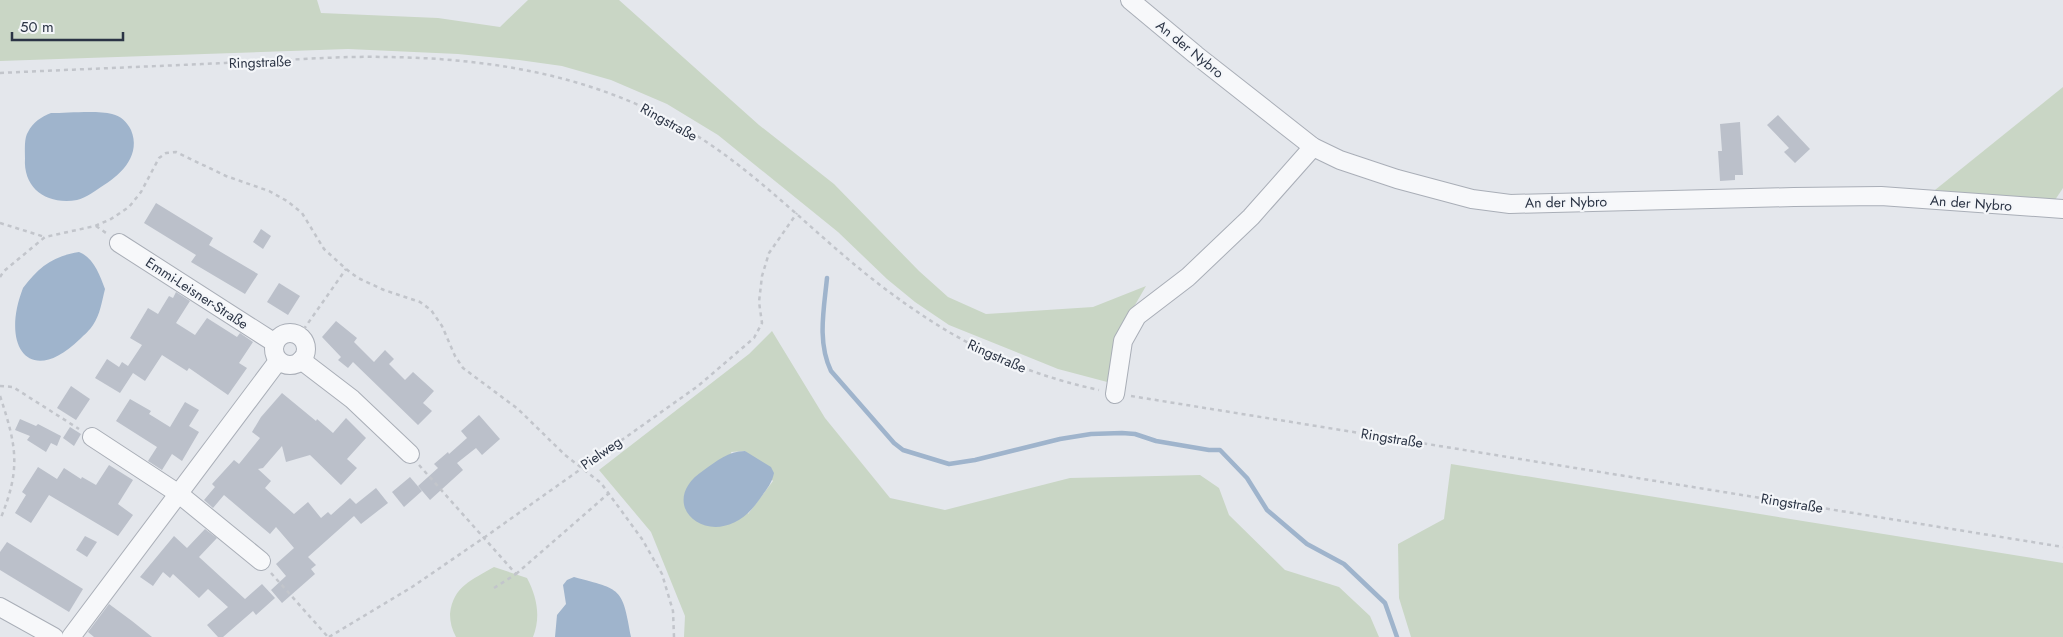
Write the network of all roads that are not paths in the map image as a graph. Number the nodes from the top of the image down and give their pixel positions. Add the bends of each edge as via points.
1 (1130, 0) edge
2 (1313, 147) junction
3 (2063, 209) edge
4 (120, 243) dead end
5 (274, 343) junction
6 (302, 360) junction
7 (278, 361) junction
8 (1115, 394) road end
9 (92, 437) road end
10 (410, 454) road end
11 (179, 494) junction
12 (261, 561) road end
13 (0, 606) edge
14 (54, 637) edge
15 (71, 637) edge

1 - 2 street, An der Nybro
2 - 3 street, An der Nybro via 1340,160 1397,179 1472,199 1510,204 1881,196
2 - 8 street via 1251,217 1188,277 1138,316 1123,341
4 - 5 street, Emmi-Leisner-Straße
5 - 6 street via 285,333 299,336 306,345
5 - 7 street
6 - 7 street via 287,366
6 - 10 street via 352,399
7 - 11 street
9 - 11 street
11 - 12 street
11 - 15 street
13 - 14 street

